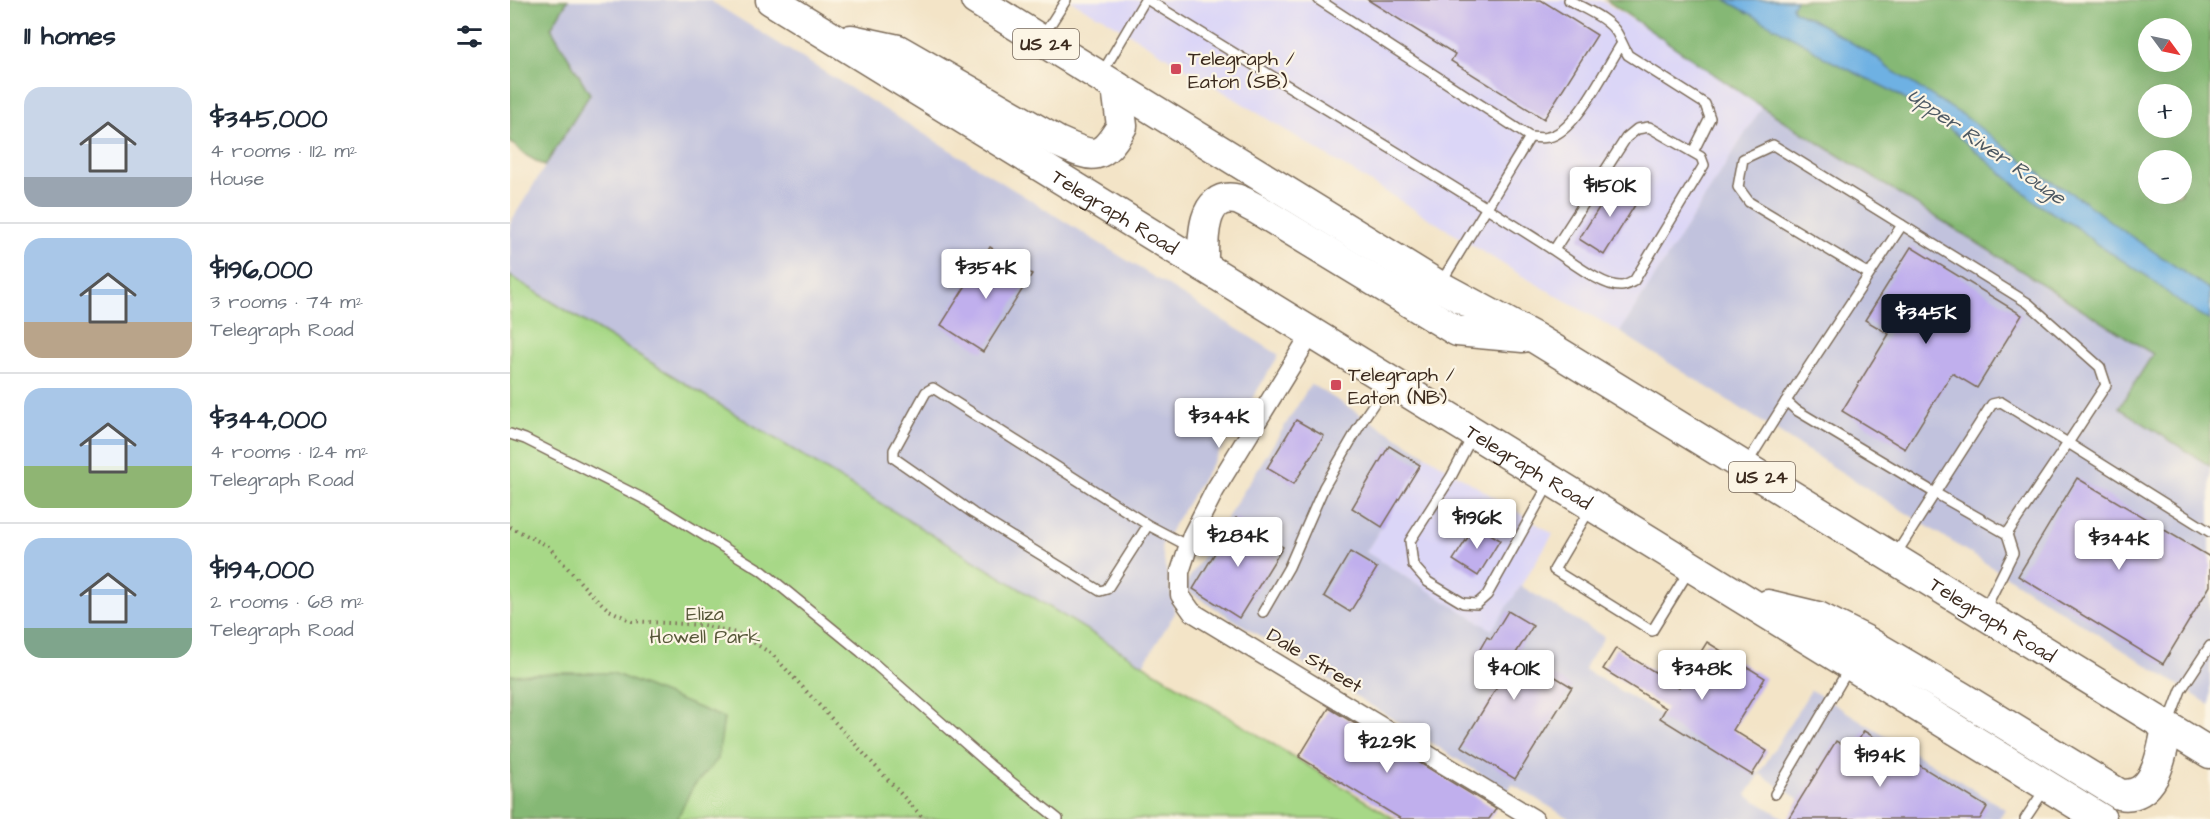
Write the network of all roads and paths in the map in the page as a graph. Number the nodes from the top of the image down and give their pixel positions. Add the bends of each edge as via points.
1 (771, 0) edge
2 (976, 0) edge
3 (1066, 0) edge
4 (1147, 0) edge
5 (1319, 0) edge
6 (1569, 0) edge
7 (830, 36) junction
8 (1040, 41) junction
9 (1621, 45) junction
10 (1108, 82) junction
11 (1530, 137) junction
12 (1693, 152) junction
13 (1487, 207) junction
14 (1902, 225) junction
15 (1554, 250) junction
16 (1203, 266) junction
17 (1869, 274) junction
18 (1439, 286) junction
19 (1312, 332) junction
20 (1535, 338) junction
21 (1390, 380) junction
22 (1786, 401) junction
23 (1474, 432) junction
24 (510, 434) edge
25 (2068, 443) junction
26 (1745, 467) junction
27 (1551, 480) junction
28 (1935, 493) junction
29 (1592, 505) junction
30 (1148, 525) junction
31 (510, 527) edge
32 (2210, 532) edge
33 (2007, 534) junction
34 (1188, 546) junction
35 (1894, 558) junction
36 (1691, 567) junction
37 (1742, 598) junction
38 (1263, 612) dead end
39 (1983, 613) junction
40 (2210, 646) edge
41 (1851, 666) junction
42 (2167, 727) junction
43 (2210, 753) edge
44 (2046, 787) junction
45 (1775, 794) dead end
46 (924, 819) edge
47 (1058, 819) edge
48 (1534, 819) edge
49 (2025, 819) edge
50 (2101, 819) edge

1 - 7 main road, Telegraph Road
2 - 8 main road, Telegraph Road / US 24
3 - 8 lane
4 - 10 lane
4 - 13 lane
5 - 11 lane
6 - 9 lane via 1610,25
7 - 10 main road via 898,50 1085,154 1109,147 1122,126
7 - 16 main road, Telegraph Road
8 - 10 main road, Telegraph Road / US 24
9 - 11 lane via 1570,125 1556,135
9 - 12 lane via 1628,55 1705,104 1710,118
10 - 18 main road, Telegraph Road / US 24
11 - 13 lane
12 - 15 lane via 1649,127 1637,129
12 - 15 lane via 1704,165 1634,281 1623,286 1604,282
13 - 15 lane
13 - 18 lane
14 - 17 lane
14 - 17 lane via 1773,145 1743,159 1738,187 1749,202
14 - 25 lane via 2028,303 2100,367 2106,385
16 - 19 main road, Telegraph Road
16 - 20 main road via 1203,230 1209,213 1220,201 1235,199 1457,331
17 - 22 lane
18 - 20 main road, Telegraph Road / US 24
19 - 21 main road, Telegraph Road
19 - 34 street via 1215,490
20 - 26 main road, Telegraph Road / US 24
21 - 23 main road, Telegraph Road
21 - 38 lane via 1324,487 1289,567
22 - 26 lane
22 - 28 lane
23 - 27 main road, Telegraph Road
23 - 27 lane via 1410,541 1413,565 1428,582 1463,603 1477,604 1487,595
24 - 47 lane via 648,501 762,571
25 - 28 lane via 2001,402 1992,404
25 - 32 lane
25 - 33 lane
26 - 35 main road, Telegraph Road / US 24
27 - 29 main road, Telegraph Road
28 - 33 lane
28 - 35 lane
29 - 36 main road, Telegraph Road
29 - 36 lane via 1554,570 1563,576 1652,631
30 - 30 lane via 933,388 926,392 894,450 894,458 964,507 1100,591 1107,589
30 - 34 lane
31 - 46 path via 548,546 609,610 632,621 702,625 740,634 772,654
33 - 39 lane via 2013,553
34 - 48 street, Dale Street via 1180,572 1180,595 1192,612
35 - 39 main road, Telegraph Road / US 24
36 - 37 main road, Telegraph Road
37 - 41 main road, Telegraph Road
37 - 42 main road via 1818,617 1864,640 2119,794 2138,793 2152,780
39 - 42 main road, Telegraph Road / US 24
40 - 42 lane via 2181,690
41 - 44 main road, Telegraph Road
41 - 45 lane
42 - 43 main road, Telegraph Road / US 24
44 - 49 lane
44 - 50 main road, Telegraph Road

